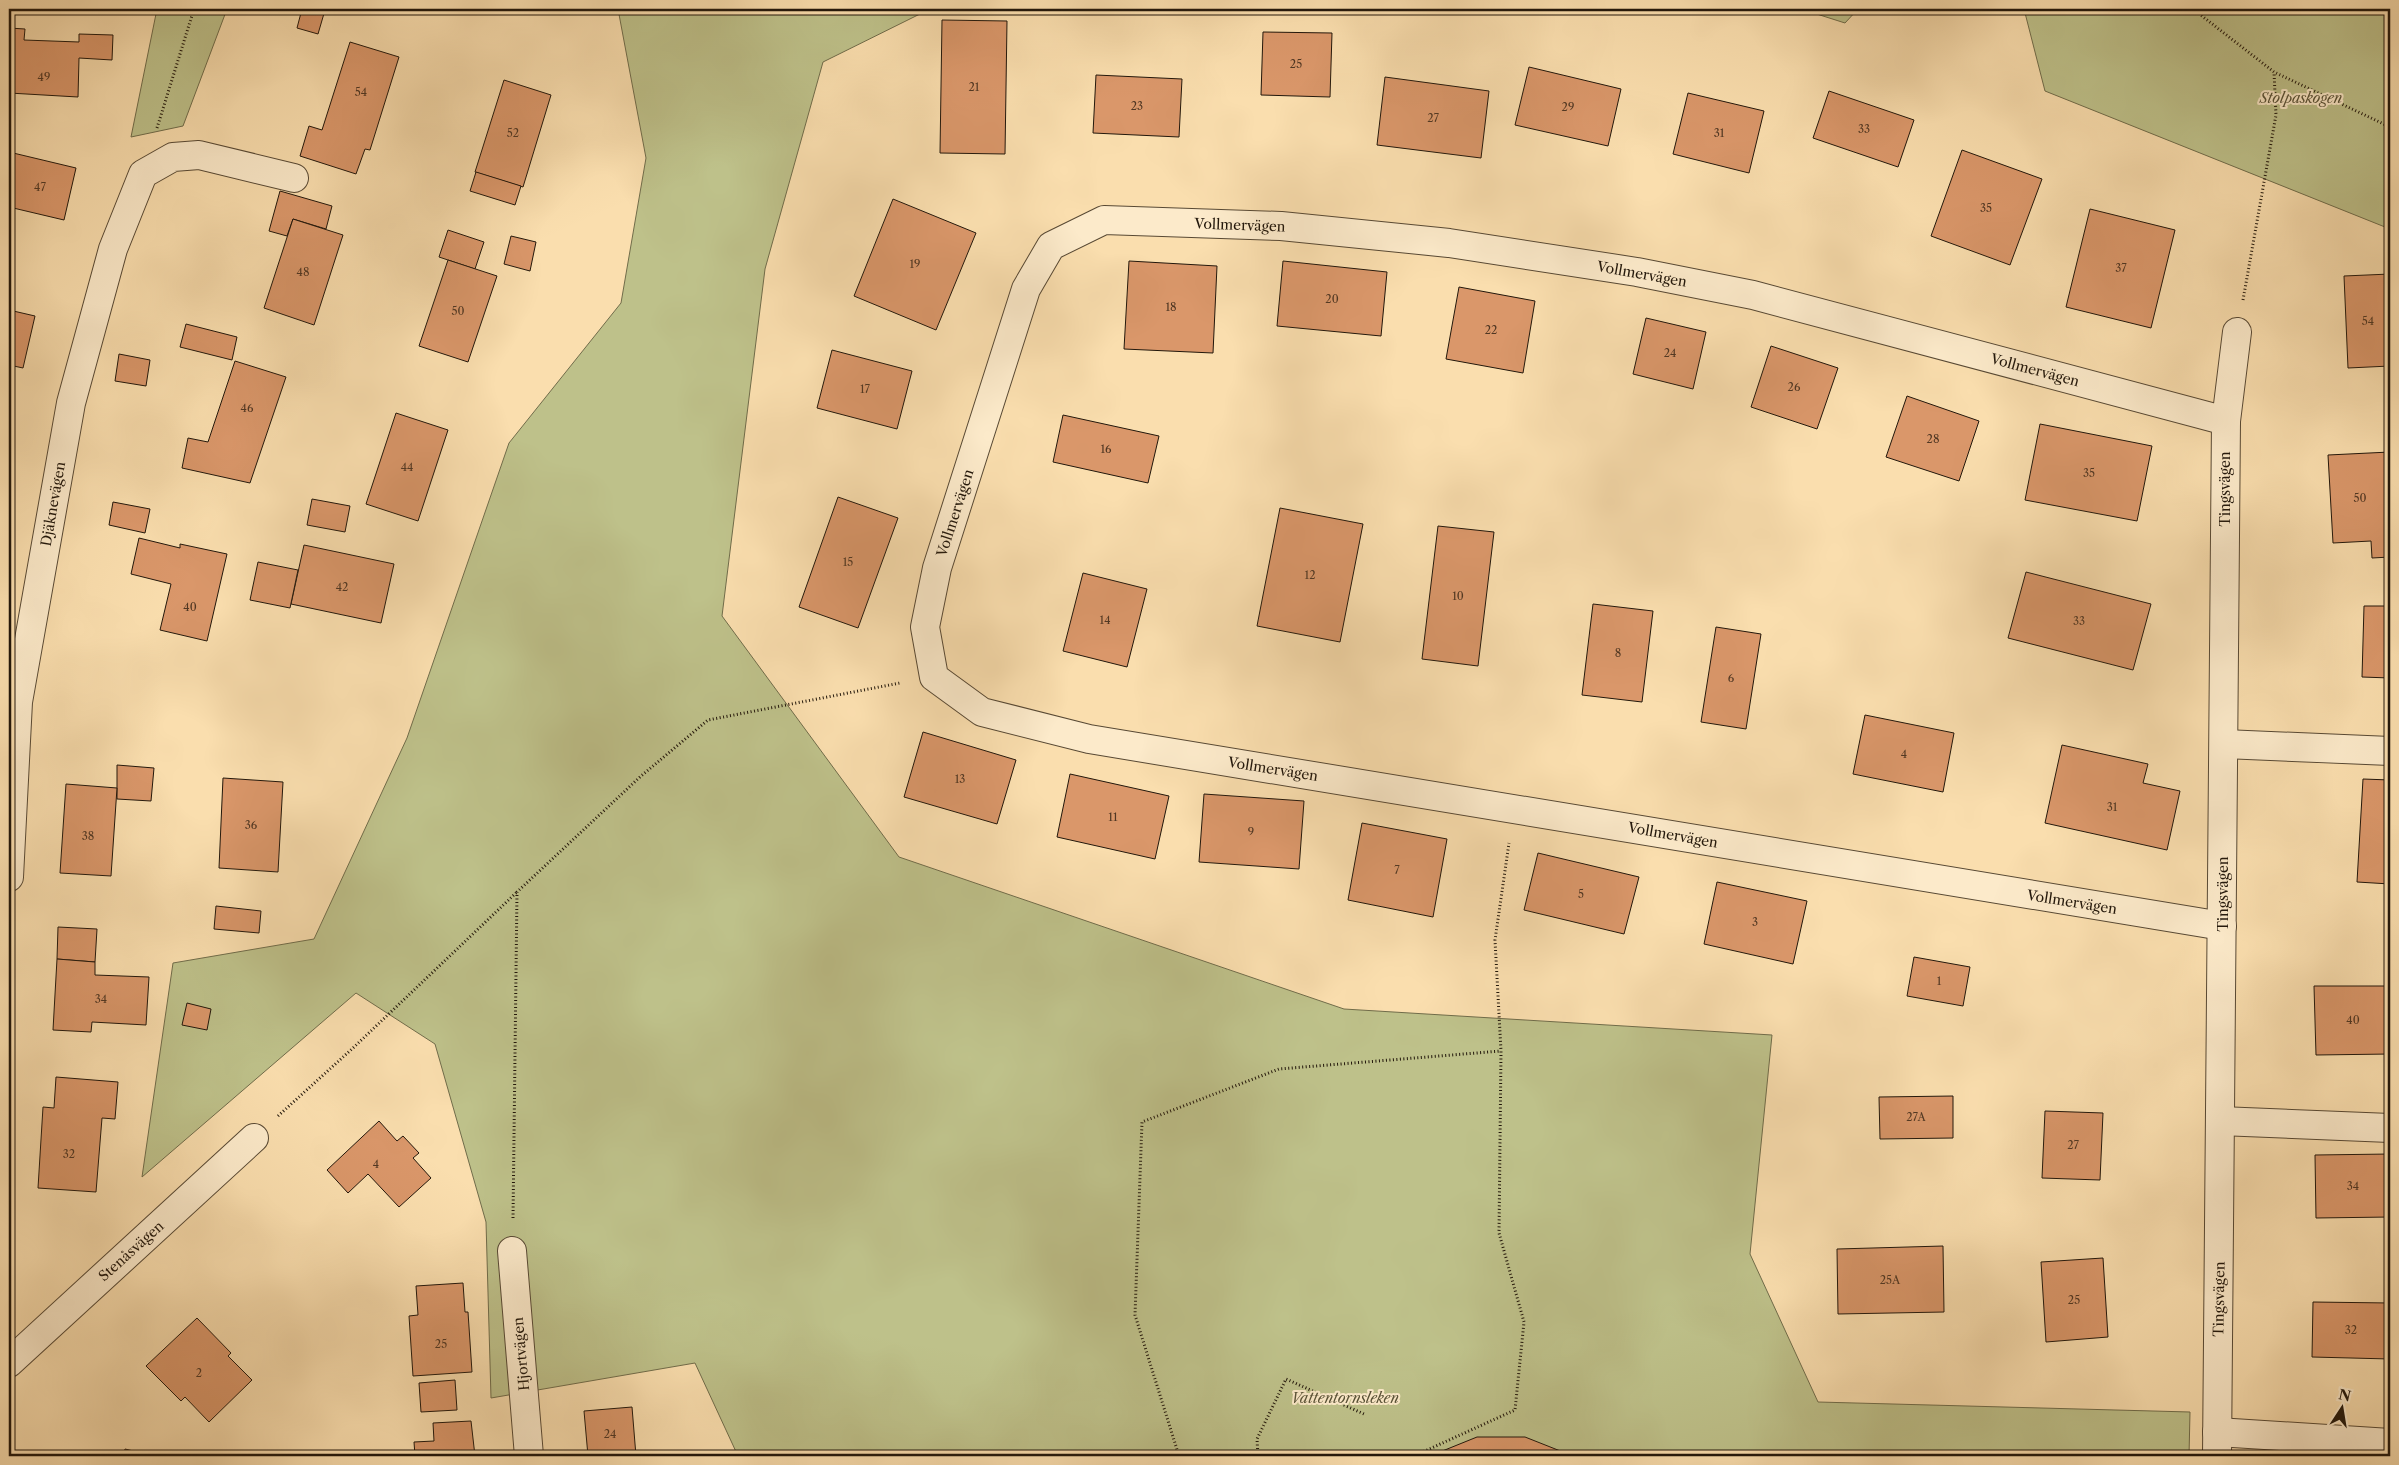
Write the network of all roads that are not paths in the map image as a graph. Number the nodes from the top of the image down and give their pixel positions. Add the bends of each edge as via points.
1 (294, 178) dead end
2 (2237, 332) road end
3 (2226, 421) junction
4 (2224, 744) junction
5 (2390, 752) edge
6 (9, 878) edge
7 (2222, 926) junction
8 (2220, 1121) junction
9 (2390, 1128) edge
10 (254, 1138) road end
11 (512, 1251) road end
12 (9, 1363) edge
13 (2390, 1443) edge
14 (2217, 1444) edge
15 (529, 1456) edge

1 - 6 street, Djäknevägen via 199,155 173,157 143,174 113,249 71,403 18,702
2 - 3 street, Tingsvägen
3 - 4 street, Tingsvägen
3 - 7 street, Vollmervägen via 1753,295 1637,272 1440,242 1281,226 1104,220 1051,246 1026,289 937,568 925,627 934,676 982,712 1089,739
4 - 5 street
4 - 7 street, Tingsvägen
7 - 8 street, Tingsvägen
8 - 9 street
8 - 14 street, Tingsvägen
10 - 12 street, Stenåsvägen
11 - 15 street, Hjortvägen
13 - 14 street

